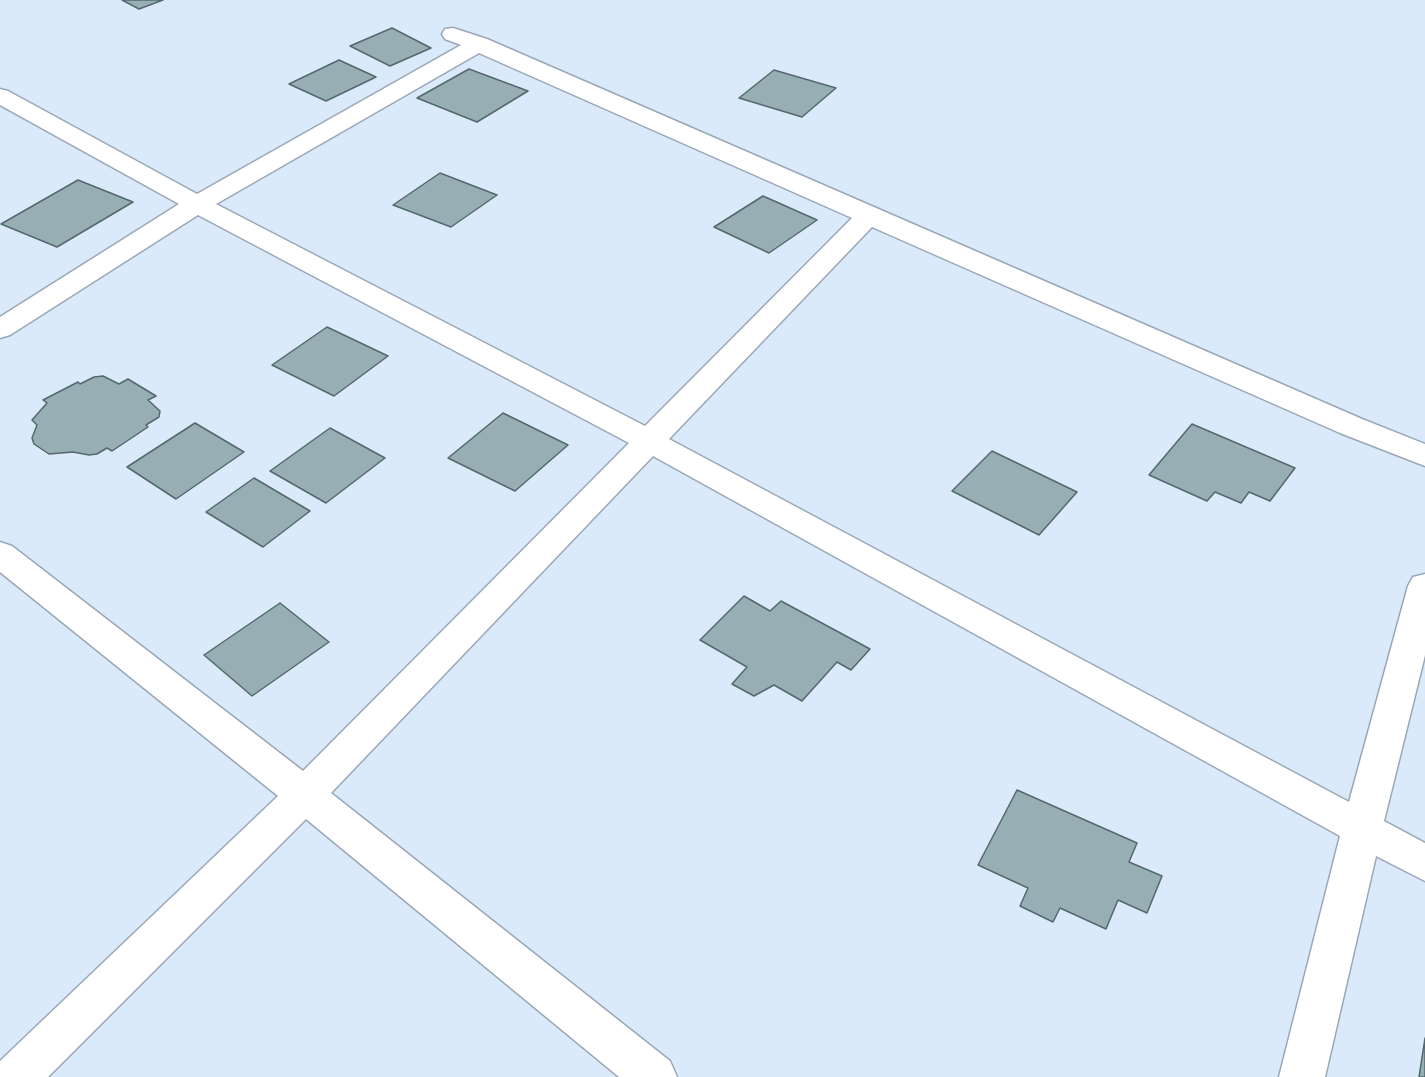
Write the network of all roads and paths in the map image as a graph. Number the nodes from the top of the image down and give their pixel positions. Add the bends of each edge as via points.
1 (453, 34) dead end
2 (479, 44) junction
3 (0, 96) edge
4 (197, 204) junction
5 (870, 215) junction
6 (0, 329) edge
7 (649, 441) junction
8 (1425, 456) edge
9 (0, 554) edge
10 (1425, 586) edge
11 (305, 795) junction
12 (1362, 829) junction
13 (1425, 863) edge
14 (33, 1071) edge
15 (654, 1077) edge
16 (1302, 1077) edge

1 - 2 street
2 - 4 street
2 - 5 street
3 - 4 street
4 - 6 street
4 - 7 street
5 - 7 street
5 - 8 street
7 - 11 street
7 - 12 street
9 - 11 street
10 - 12 street
11 - 14 street
11 - 15 street
12 - 13 street
12 - 16 street

